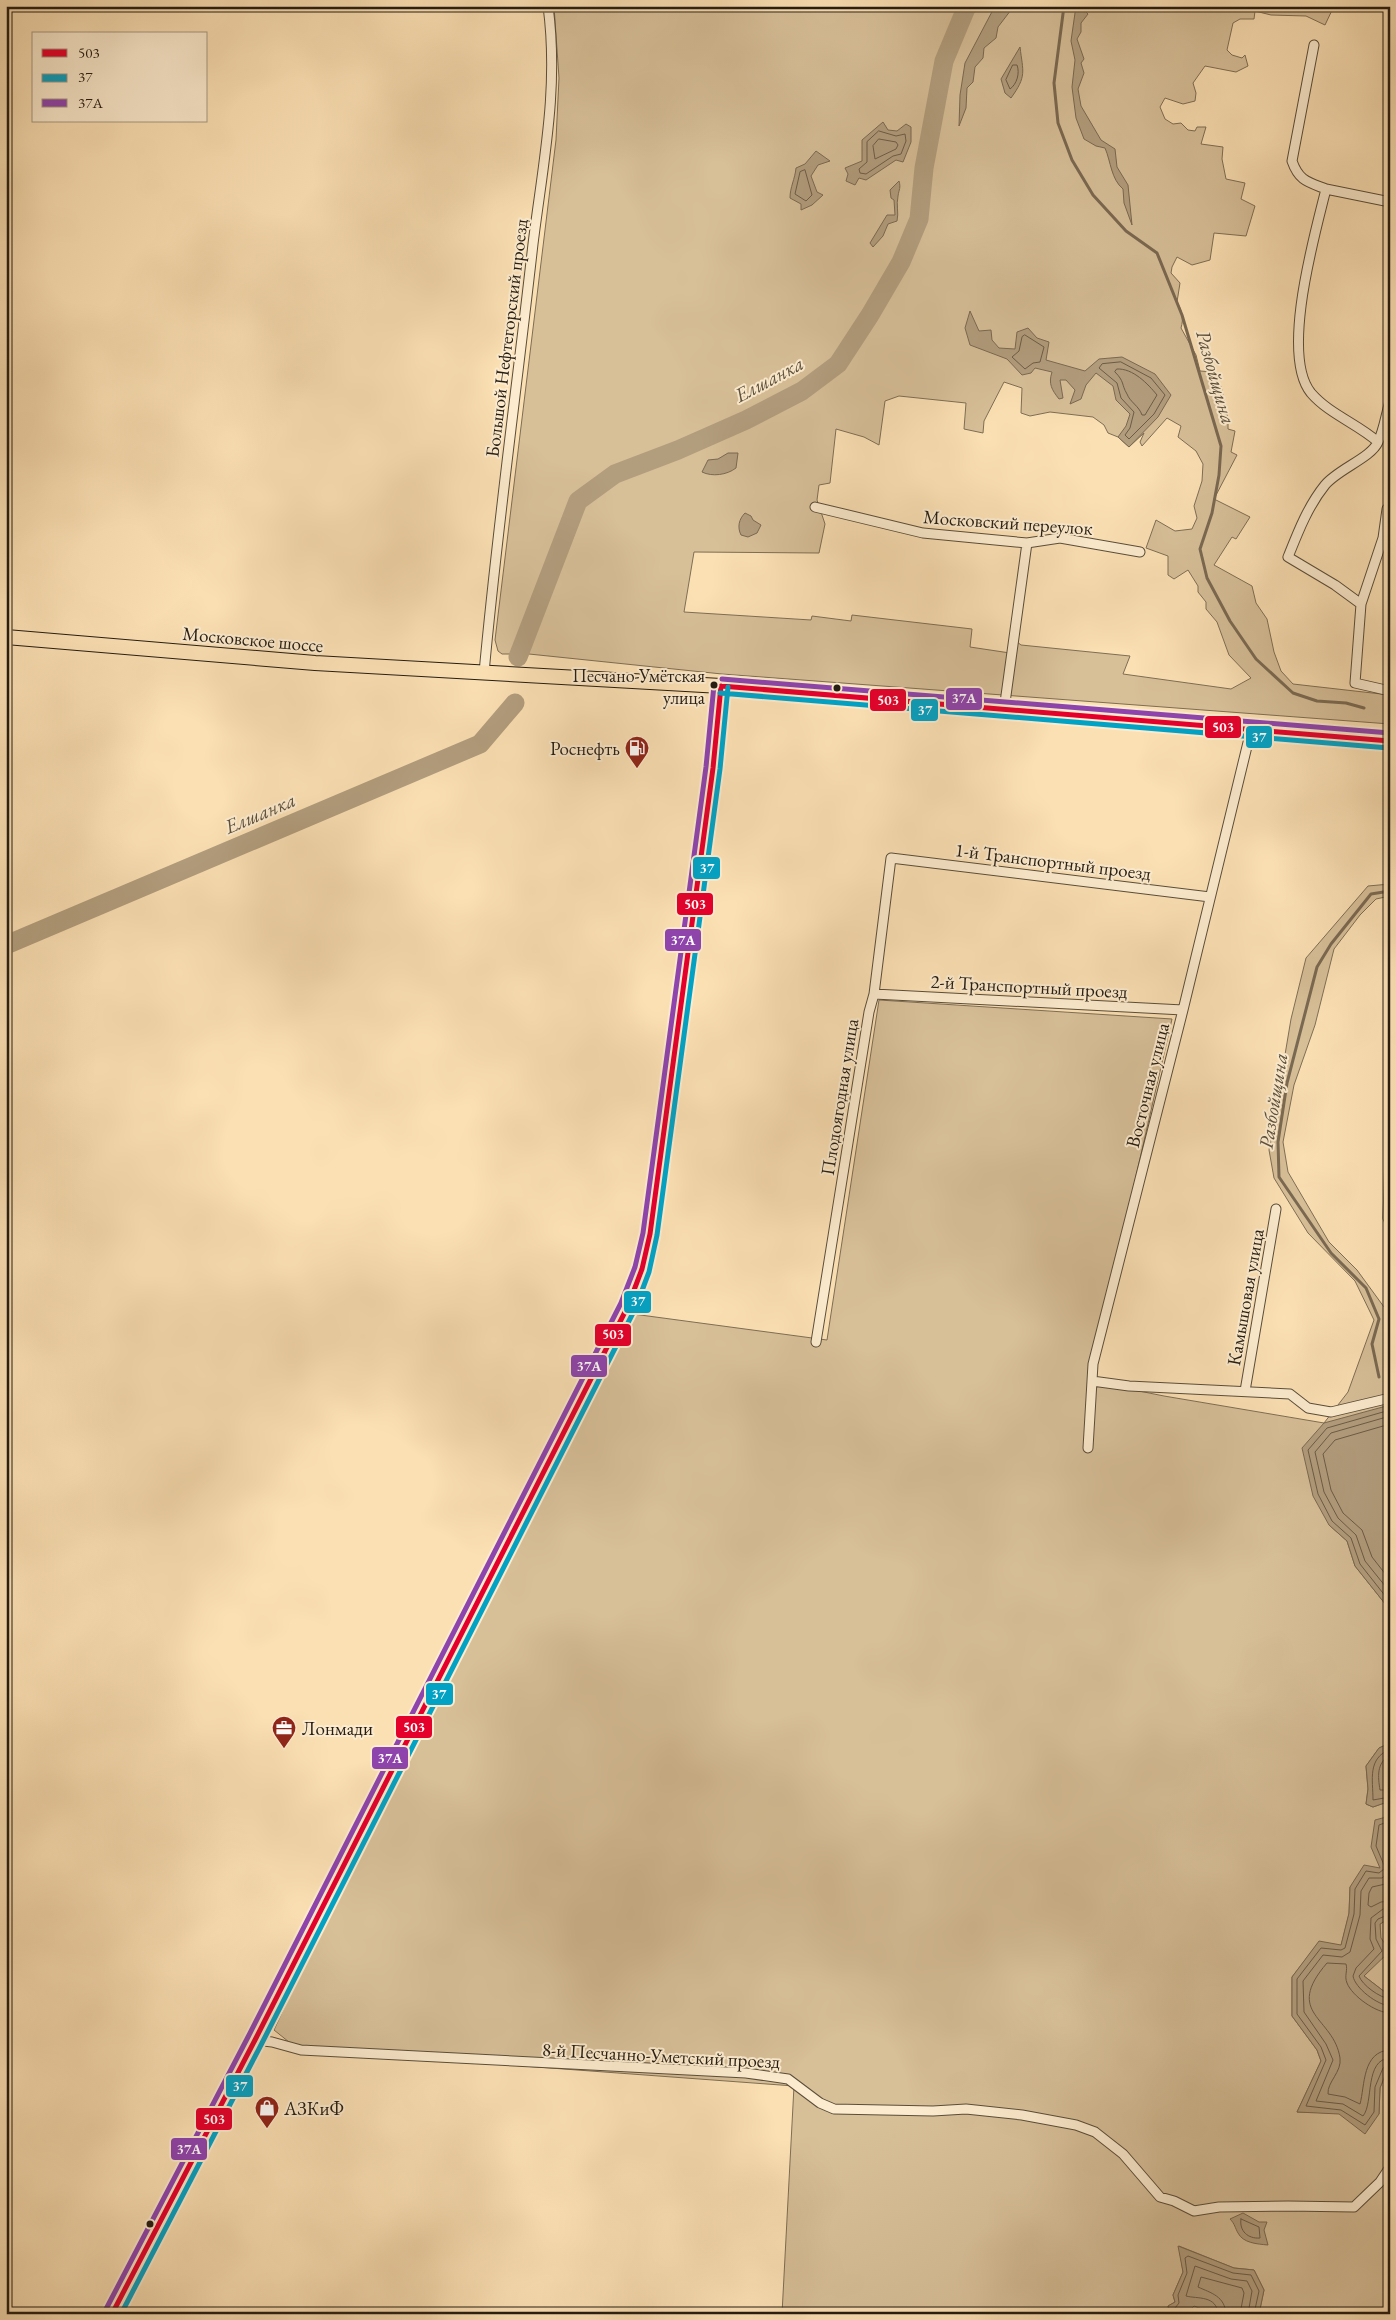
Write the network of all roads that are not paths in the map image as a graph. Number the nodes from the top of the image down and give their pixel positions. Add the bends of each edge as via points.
1 (548, 6) edge
2 (1314, 45) dead end
3 (1326, 189) junction
4 (1390, 202) edge
5 (1390, 401) edge
6 (1378, 442) junction
7 (815, 507) dead end
8 (1390, 509) edge
9 (1027, 543) junction
10 (1140, 552) dead end
11 (1362, 604) junction
12 (6, 636) edge
13 (490, 673) junction
14 (721, 686) junction
15 (1390, 691) edge
16 (1004, 710) junction
17 (1251, 730) junction
18 (1390, 741) edge
19 (891, 858) joint
20 (1210, 896) junction
21 (874, 994) junction
22 (1183, 1010) junction
23 (1390, 1152) edge
24 (1276, 1209) dead end
25 (1390, 1223) edge
26 (816, 1342) dead end
27 (1092, 1381) junction
28 (1245, 1391) junction
29 (1390, 1398) edge
30 (1088, 1448) dead end
31 (255, 2040) junction
32 (1390, 2167) edge
33 (112, 2314) edge

1 - 13 street, Большой Нефтегорский проезд via 552,77 549,136 536,224
2 - 3 street via 1292,161 1296,174
3 - 4 street
3 - 6 street via 1300,309 1299,360 1311,393
5 - 6 street
6 - 11 street via 1370,452 1326,483 1311,504 1288,557
7 - 9 street, Московский переулок via 923,533
8 - 11 street via 1387,509 1383,538
9 - 10 street, Московский переулок via 1060,538
9 - 16 street
11 - 15 street via 1355,682
12 - 13 main road, Московское шоссе via 306,663
13 - 14 main road, Московское шоссе
14 - 16 main road
14 - 31 main road via 713,768 650,1234 642,1269 628,1306
16 - 17 main road
17 - 18 main road
17 - 20 street, Восточная улица
19 - 20 street, 1-й Транспортный проезд
19 - 21 street, Плодоягодная улица
20 - 22 street, Восточная улица
21 - 22 street, 2-й Транспортный проезд
21 - 26 street, Плодоягодная улица
22 - 27 street, Восточная улица via 1093,1364
23 - 25 street
24 - 28 street, Камышовая улица
27 - 28 street via 1129,1386
27 - 30 street, Восточная улица
28 - 29 street via 1290,1394 1308,1408 1330,1412
31 - 32 street, 8-й Песчанно-Уметский проезд via 301,2050 746,2073 788,2079 820,2103 834,2109 932,2112 966,2109 1076,2124 1095,2132 1124,2154 1160,2197 1194,2211 1288,2206 1354,2207 1380,2182
31 - 33 main road

